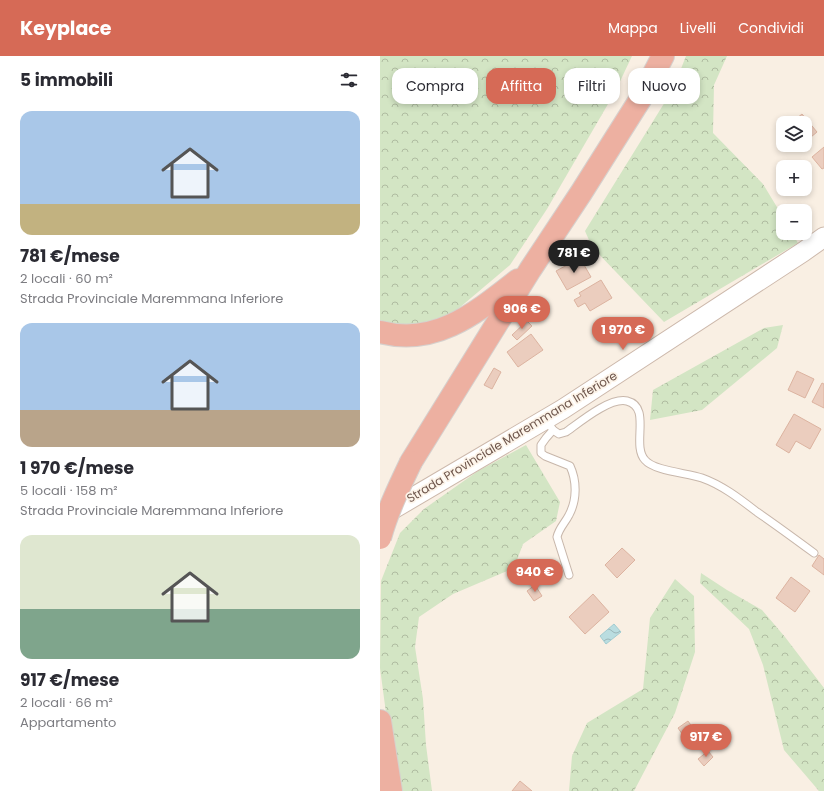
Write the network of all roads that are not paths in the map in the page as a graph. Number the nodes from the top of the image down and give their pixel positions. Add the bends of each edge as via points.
1 (663, 56) edge
2 (824, 237) edge
3 (530, 270) junction
4 (380, 332) edge
5 (549, 424) junction
6 (380, 516) edge
7 (380, 538) edge
8 (814, 553) dead end
9 (569, 575) dead end
10 (380, 721) edge
11 (380, 774) edge
12 (384, 791) edge
13 (391, 791) edge

1 - 3 highway via 641,98
2 - 5 main road, Strada Provinciale Maremmana Inferiore via 563,409
3 - 4 highway via 480,309 444,328 408,336
3 - 7 highway, bridge via 411,462
5 - 6 main road, Strada Provinciale Maremmana Inferiore
5 - 8 lane via 559,434 566,432 607,404 618,401 634,404 640,414 639,441 644,460 652,466 703,478 728,491
5 - 9 lane via 541,453 570,466 574,474 574,505 557,537
10 - 13 highway
11 - 12 highway

